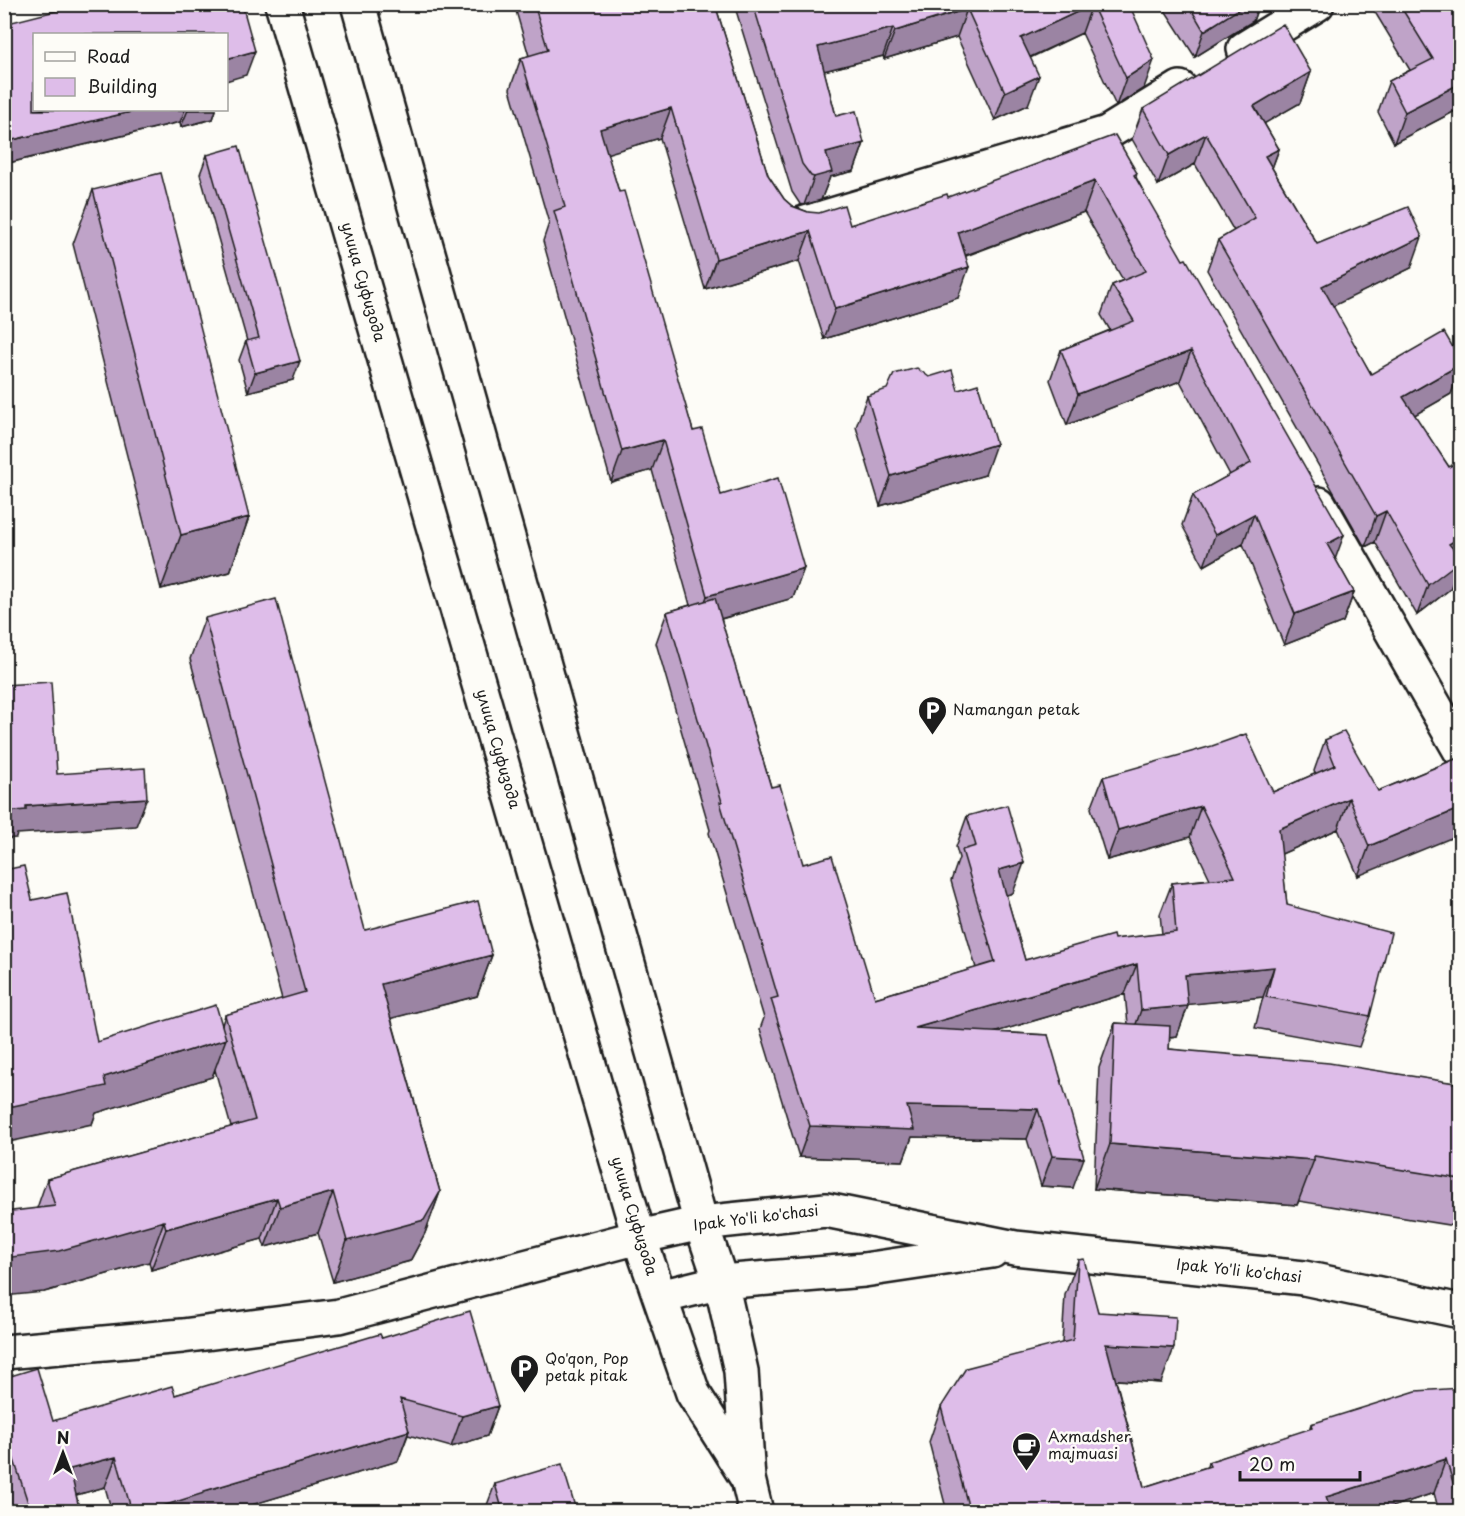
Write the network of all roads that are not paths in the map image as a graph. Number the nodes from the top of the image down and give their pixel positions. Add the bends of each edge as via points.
1 (282, 4) edge
2 (358, 4) edge
3 (1317, 4) edge
4 (1107, 133) junction
5 (1124, 164) edge
6 (782, 209) edge
7 (1307, 483) edge
8 (1461, 750) edge
9 (701, 1223) junction
10 (639, 1237) junction
11 (1015, 1248) junction
12 (720, 1282) junction
13 (660, 1297) junction
14 (1461, 1311) edge
15 (4, 1352) edge
16 (748, 1479) junction
17 (756, 1512) edge

1 - 10 main road, улица Суфизода
2 - 9 main road
3 - 4 main road
4 - 5 main road
4 - 6 main road via 803,225 788,219
7 - 8 main road
9 - 10 main road, Ipak Yo'li ko'chasi
9 - 11 main road, Ipak Yo'li ko'chasi via 826,1210
9 - 12 main road
10 - 13 main road, улица Суфизода
10 - 15 main road, Ipak Yo'li ko'chasi via 339,1316 182,1336
11 - 12 main road, Ipak Yo'li ko'chasi via 864,1270
11 - 14 main road, Ipak Yo'li ko'chasi via 1304,1278
12 - 13 main road, Ipak Yo'li ko'chasi
12 - 16 main road via 741,1371
13 - 16 main road, улица Суфизода via 693,1393
16 - 17 main road

